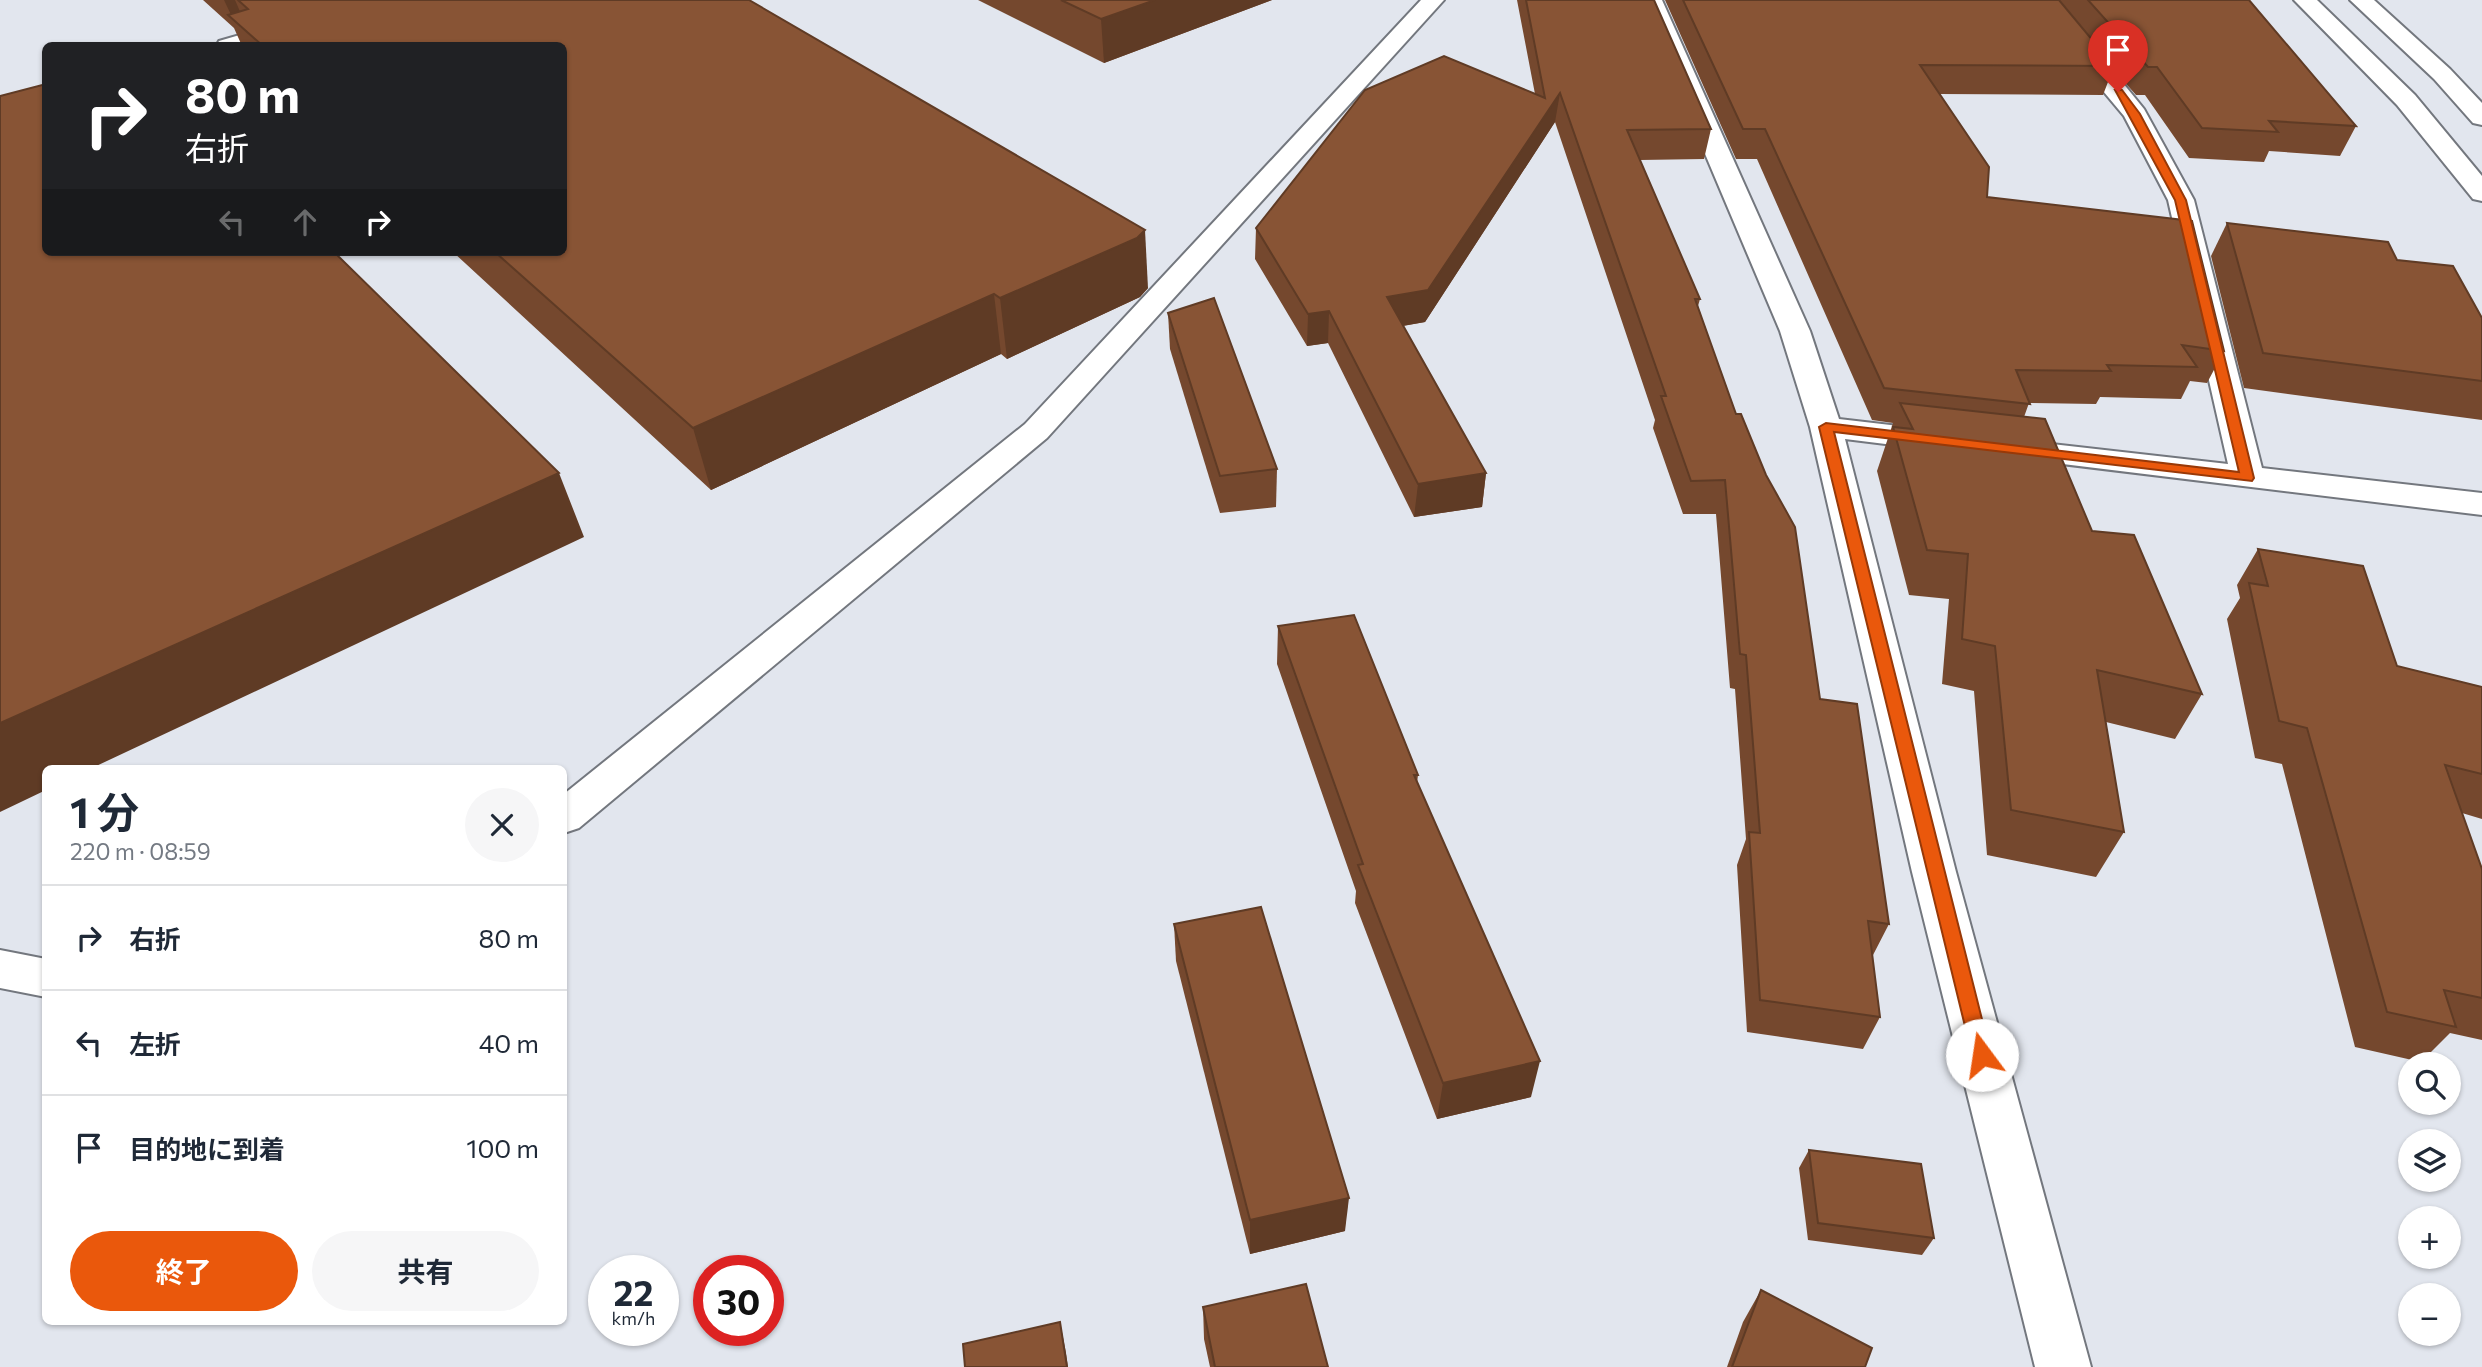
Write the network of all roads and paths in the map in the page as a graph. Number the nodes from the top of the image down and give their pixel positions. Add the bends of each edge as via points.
1 (384, 0) edge
2 (1433, 0) edge
3 (1651, 0) edge
4 (2038, 0) edge
5 (2305, 0) edge
6 (2361, 0) edge
7 (241, 42) edge
8 (2482, 118) edge
9 (2482, 193) edge
10 (1826, 427) junction
11 (2248, 478) junction
12 (2482, 504) edge
13 (567, 815) edge
14 (0, 969) edge
15 (42, 977) edge
16 (2063, 1367) edge

1 - 7 street
2 - 13 street via 1036,431
3 - 10 street via 1795,331
4 - 11 street via 2135,114 2181,200
5 - 9 street via 2406,100
6 - 8 street via 2442,74
10 - 11 street
10 - 16 street via 1934,872
11 - 12 street
14 - 15 street

